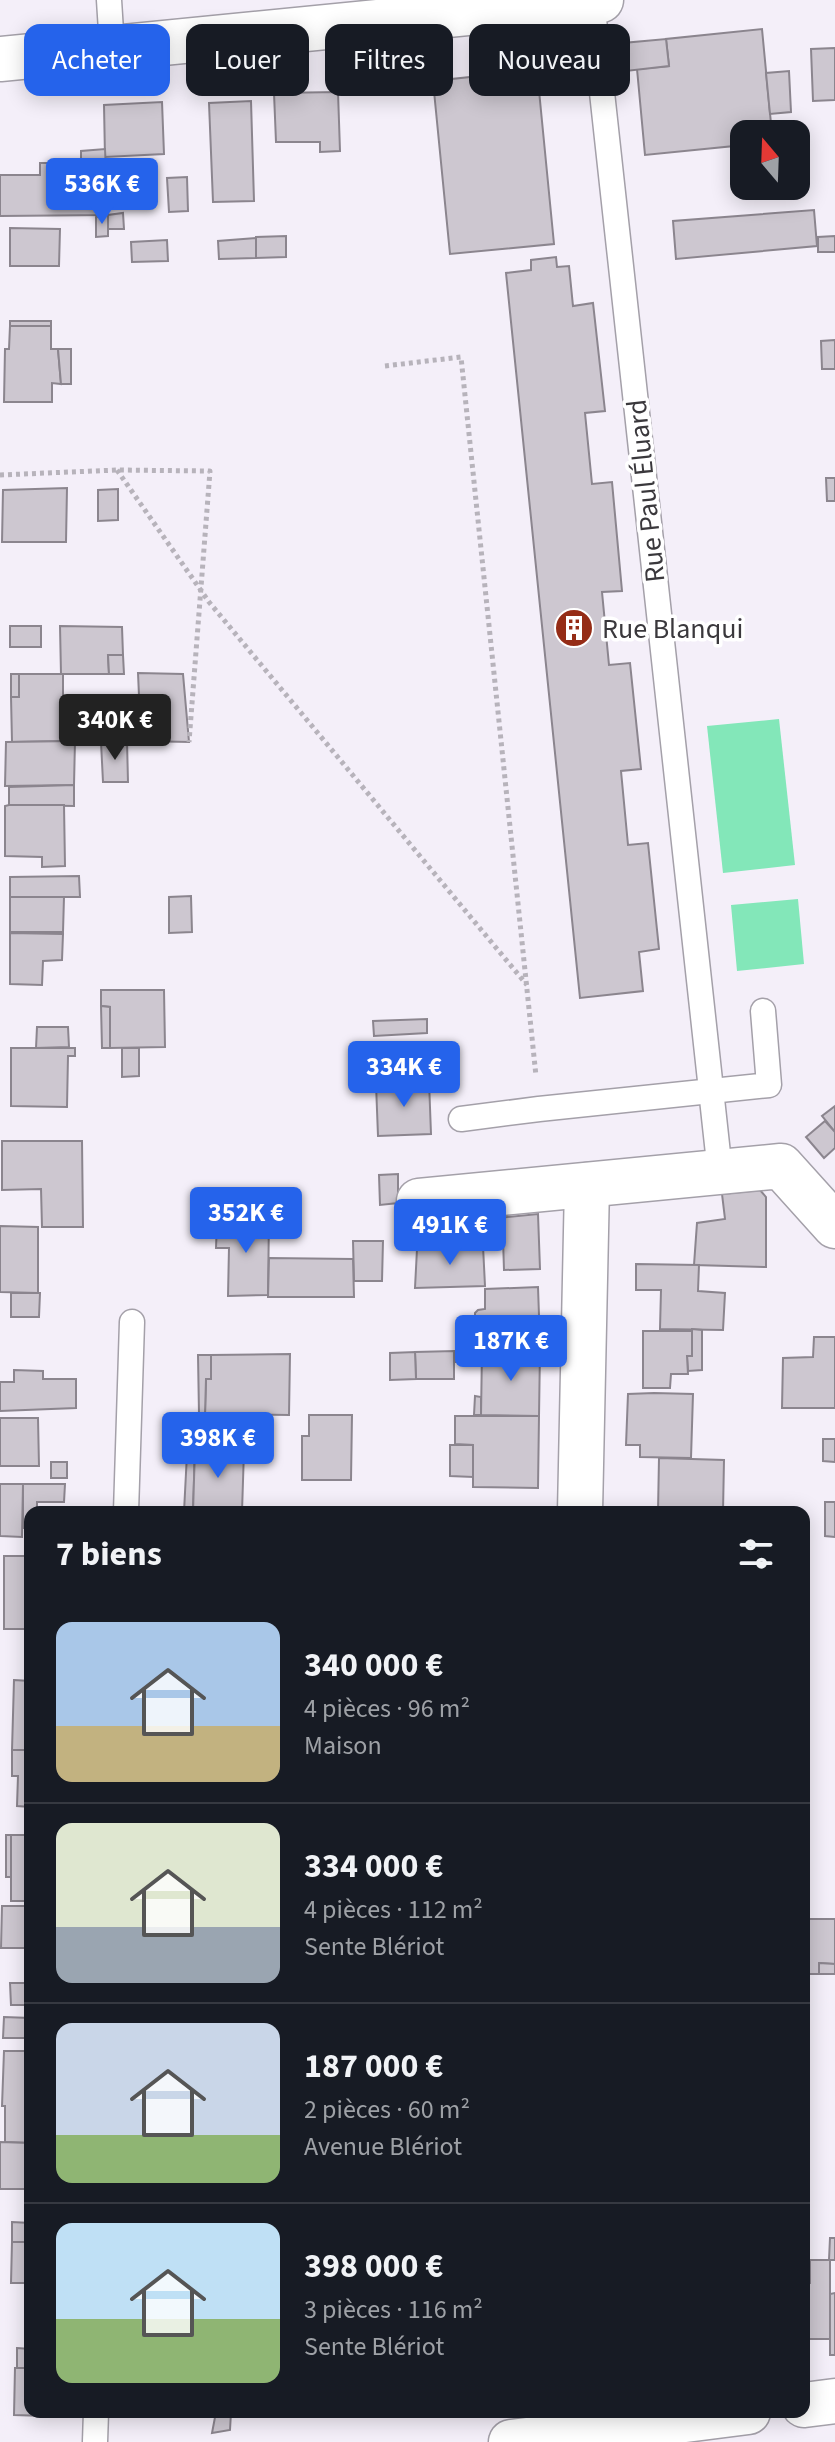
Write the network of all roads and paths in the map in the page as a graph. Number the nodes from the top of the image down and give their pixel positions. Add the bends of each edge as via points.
1 (109, 0) edge
2 (597, 1) edge
3 (545, 3) edge
4 (111, 24) edge
5 (170, 41) edge
6 (24, 56) edge
7 (0, 59) edge
8 (385, 366) dead end
9 (117, 470) junction
10 (0, 475) edge
11 (189, 742) dead end
12 (528, 986) junction
13 (763, 1011) dead end
14 (712, 1092) junction
15 (539, 1109) junction
16 (461, 1119) dead end
17 (720, 1172) junction
18 (587, 1185) junction
19 (419, 1201) dead end
20 (835, 1226) edge
21 (132, 1322) dead end
22 (126, 1506) edge
23 (580, 1506) edge
24 (835, 2401) edge
25 (810, 2404) edge
26 (96, 2418) edge
27 (714, 2418) edge
28 (562, 2424) edge
29 (618, 2435) edge
30 (95, 2442) edge
31 (511, 2442) edge

1 - 4 lane
2 - 3 street
2 - 14 lane, Rue Paul Éluard
3 - 5 street
6 - 7 street
8 - 12 path via 461,357
9 - 10 path
9 - 11 path via 210,471
9 - 12 path via 209,602
12 - 15 path
13 - 14 lane via 769,1085
14 - 15 lane
14 - 17 lane, Rue Paul Éluard
15 - 16 lane
17 - 18 street
17 - 20 street via 781,1166
18 - 19 street
18 - 23 street
21 - 22 lane
24 - 25 street
26 - 30 lane
27 - 29 street
28 - 29 street
28 - 31 street

